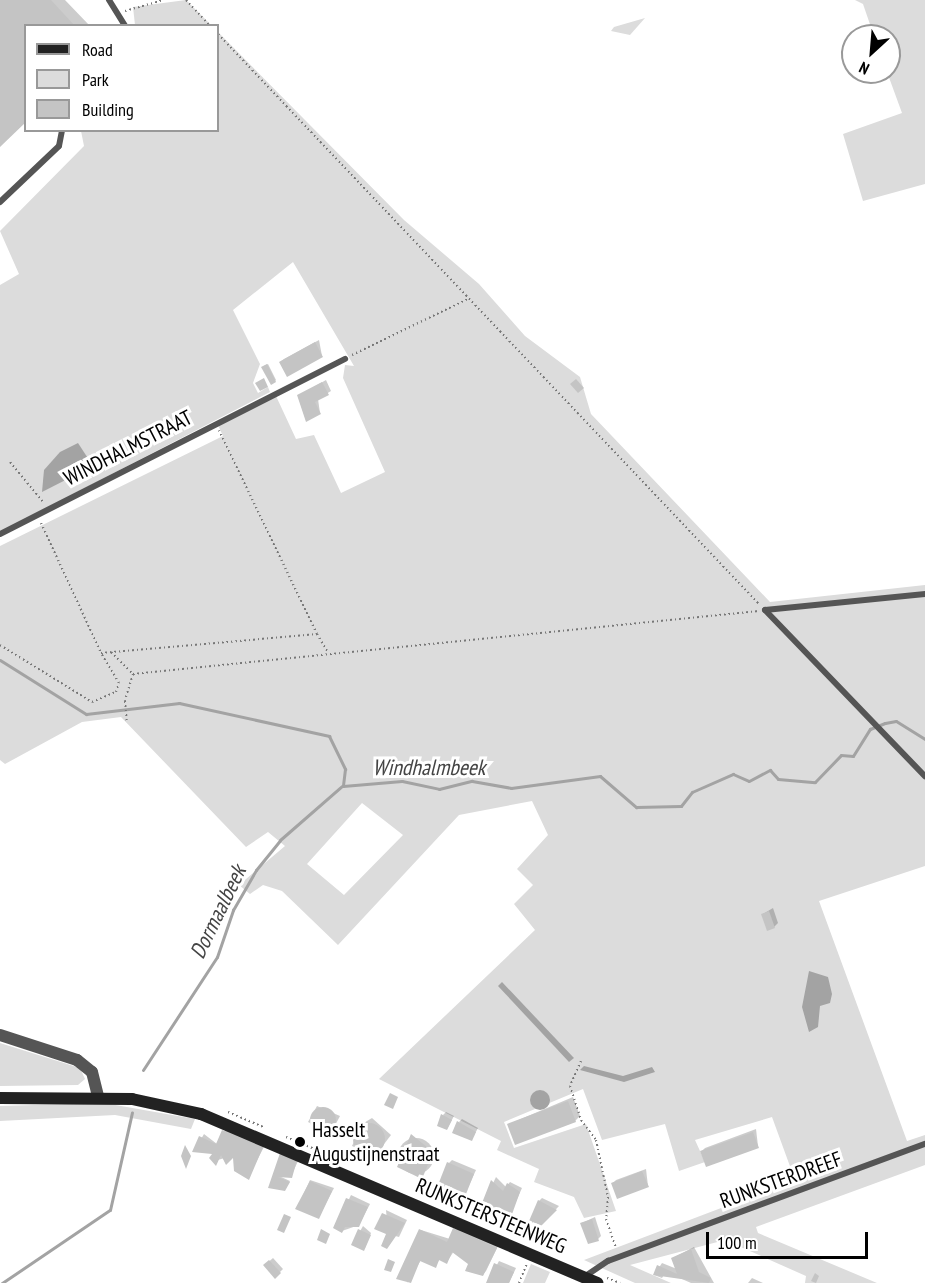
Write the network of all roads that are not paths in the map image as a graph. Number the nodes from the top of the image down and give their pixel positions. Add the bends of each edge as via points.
1 (108, 0) edge
2 (124, 24) edge
3 (62, 132) edge
4 (0, 202) edge
5 (345, 359) road end
6 (0, 534) edge
7 (925, 594) edge
8 (925, 776) edge
9 (0, 1035) edge
10 (98, 1096) junction
11 (0, 1098) edge
12 (925, 1144) edge
13 (583, 1277) junction
14 (597, 1283) edge

1 - 2 lane via 121,12
3 - 4 lane via 59,146
5 - 6 lane, WINDHALMSTRAAT
7 - 8 lane via 765,610
9 - 10 street via 77,1060 92,1072
10 - 11 street, RUNKSTERSTEENWEG
10 - 13 street, RUNKSTERSTEENWEG via 168,1106 223,1121
12 - 13 lane, RUNKSTERDREEF via 619,1257
13 - 14 street, RUNKSTERSTEENWEG

